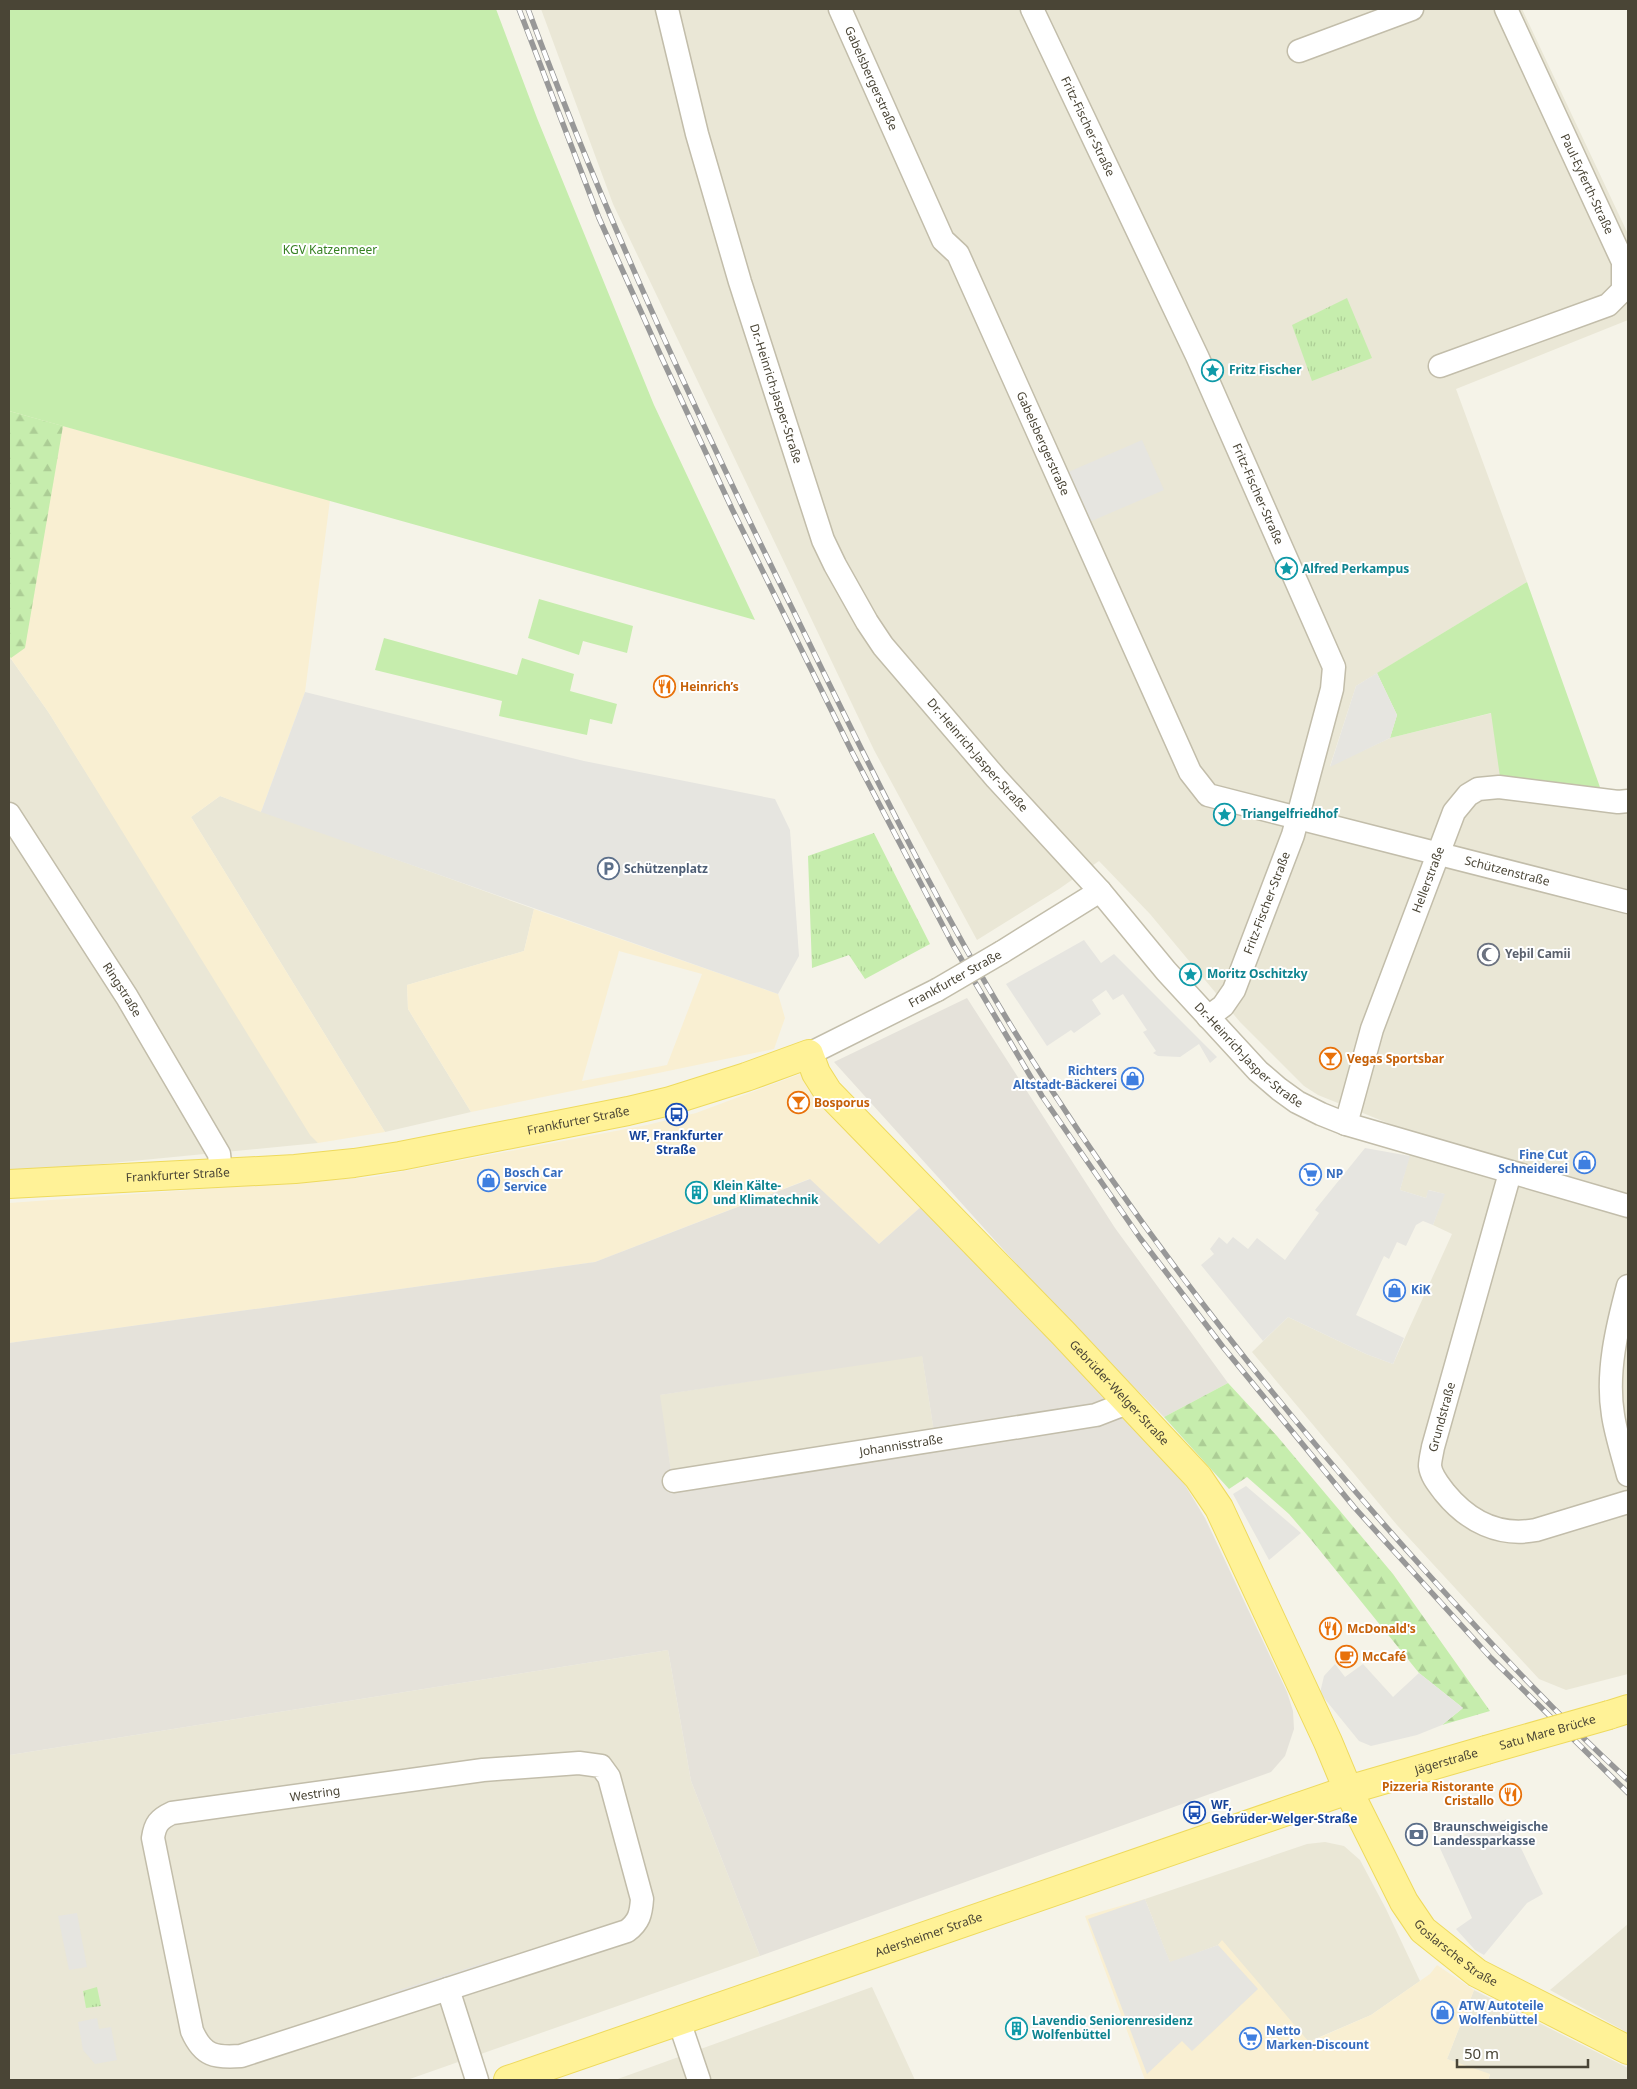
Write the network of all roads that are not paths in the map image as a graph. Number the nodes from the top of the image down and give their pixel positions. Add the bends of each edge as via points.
1 (667, 9) edge
2 (840, 9) edge
3 (1032, 9) edge
4 (1412, 9) edge
5 (1506, 9) edge
6 (1299, 51) dead end
7 (1440, 366) dead end
8 (1628, 801) edge
9 (9, 814) edge
10 (1297, 817) junction
11 (1439, 854) junction
12 (1100, 891) junction
13 (1628, 902) edge
14 (1208, 1017) junction
15 (810, 1054) junction
16 (1346, 1124) junction
17 (221, 1172) junction
18 (1510, 1173) junction
19 (9, 1184) edge
20 (1628, 1206) edge
21 (1628, 1286) edge
22 (1623, 1330) edge
23 (1128, 1403) junction
24 (1628, 1475) edge
25 (674, 1481) dead end
26 (1628, 1502) edge
27 (1619, 1712) edge
28 (1486, 1750) joint
29 (1348, 1790) junction
30 (448, 1989) junction
31 (679, 2021) junction
32 (1628, 2050) edge
33 (477, 2080) edge
34 (508, 2080) edge
35 (699, 2080) edge

1 - 12 street, Dr.-Heinrich-Jasper-Straße via 697,134 740,282 823,540 835,565 883,646 996,778
2 - 10 street, Gabelsbergerstraße via 943,240 958,254 1190,772 1208,795
3 - 10 street, Fritz-Fischer-Straße via 1197,356 1334,667 1332,689
4 - 6 street
5 - 7 street, Paul-Eyferth-Straße via 1623,262 1623,290 1608,305
8 - 11 street, Hellerstraße via 1499,787 1478,789 1468,794 1454,812
9 - 17 street, Ringstraße via 126,997 219,1154
10 - 11 street, Schützenstraße
10 - 14 street, Fritz-Fischer-Straße via 1234,990 1223,1006
11 - 13 street, Schützenstraße
11 - 16 street, Hellerstraße via 1372,1029
12 - 14 street, Dr.-Heinrich-Jasper-Straße
12 - 15 street, Frankfurter Straße, bridge via 937,990
14 - 16 street, Dr.-Heinrich-Jasper-Straße via 1278,1089 1320,1114
15 - 17 main road, Frankfurter Straße via 746,1077 628,1111 354,1163
15 - 23 main road, Gebrüder-Welger-Straße via 828,1092
16 - 18 street, Dr.-Heinrich-Jasper-Straße
17 - 19 main road, Frankfurter Straße
18 - 20 street, Dr.-Heinrich-Jasper-Straße
18 - 26 street, Grundstraße via 1433,1447 1430,1468 1453,1503 1466,1514 1487,1527 1510,1532 1536,1530
21 - 22 street
22 - 24 street via 1611,1372 1611,1398
23 - 25 street, Johannisstraße via 1096,1415
23 - 29 main road, Gebrüder-Welger-Straße via 1198,1477 1219,1508
27 - 28 main road, Satu Mare Brücke, bridge
28 - 29 main road, Jägerstraße
29 - 31 main road, Adersheimer Straße
29 - 32 main road, Goslarsche Straße via 1404,1902 1423,1930 1477,1973
30 - 30 street, Westring via 627,1931 636,1924 642,1899 609,1778 601,1766 579,1763 483,1770 172,1813 157,1822 153,1838 192,2031 196,2041 208,2053 224,2058 240,2056
30 - 33 street
31 - 34 main road, Adersheimer Straße
31 - 35 street

